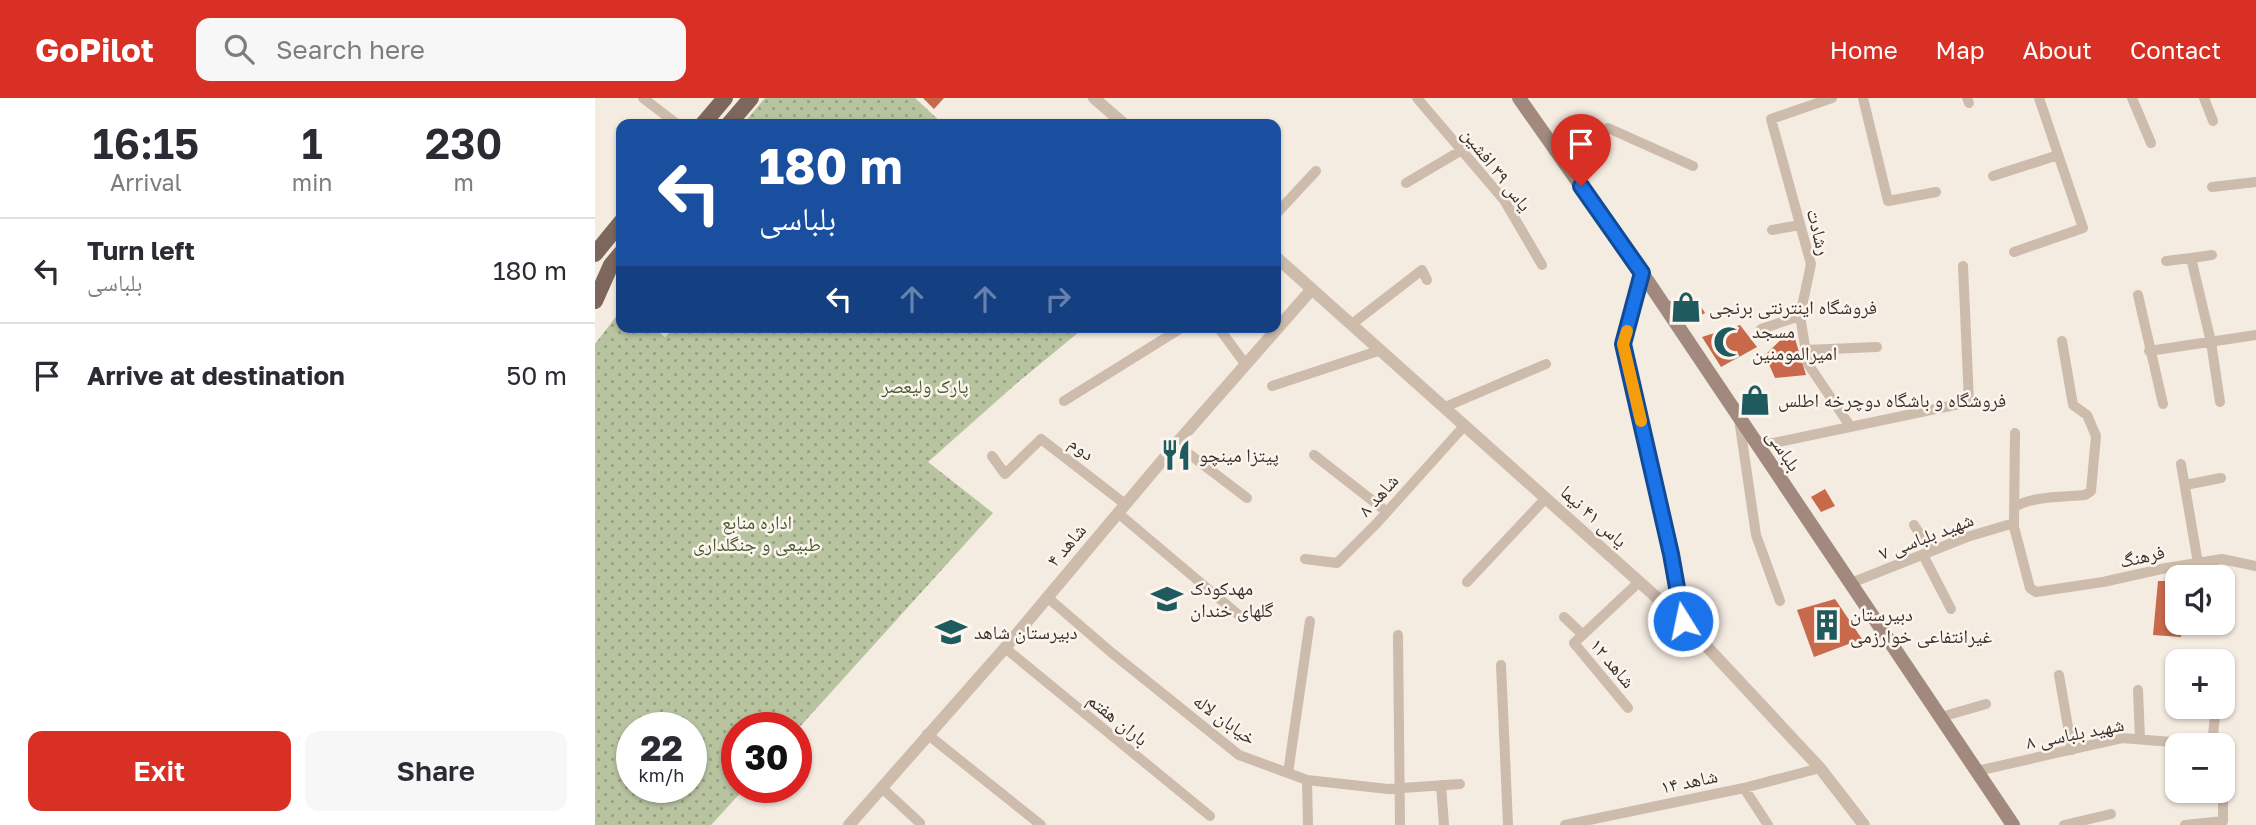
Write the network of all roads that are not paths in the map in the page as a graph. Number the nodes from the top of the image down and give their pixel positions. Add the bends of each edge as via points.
1 (643, 98) edge
2 (725, 98) edge
3 (751, 98) edge
4 (1094, 98) edge
5 (1417, 98) edge
6 (1519, 98) edge
7 (1832, 98) edge
8 (1863, 98) edge
9 (2039, 98) edge
10 (2132, 98) edge
11 (2204, 98) edge
12 (670, 119) edge
13 (707, 119) edge
14 (733, 119) edge
15 (1118, 119) edge
16 (2213, 121) dead end
17 (1551, 143) junction
18 (2151, 143) dead end
19 (1462, 150) junction
20 (2058, 155) junction
21 (1693, 166) dead end
22 (1316, 172) dead end
23 (1993, 176) dead end
24 (2256, 182) edge
25 (1406, 183) dead end
26 (2212, 187) dead end
27 (1936, 192) dead end
28 (1281, 209) edge
29 (1800, 225) junction
30 (616, 227) edge
31 (1772, 230) dead end
32 (597, 246) edge
33 (2014, 252) dead end
34 (2211, 255) dead end
35 (2192, 258) junction
36 (616, 259) edge
37 (1281, 261) edge
38 (2166, 261) dead end
39 (1542, 265) dead end
40 (1963, 266) dead end
41 (1642, 273) junction
42 (1427, 280) dead end
43 (595, 289) edge
44 (1312, 289) junction
45 (2138, 295) dead end
46 (595, 301) edge
47 (1800, 316) junction
48 (1352, 324) junction
49 (1281, 325) edge
50 (1761, 328) dead end
51 (1173, 333) edge
52 (1222, 333) edge
53 (1274, 333) edge
54 (2256, 335) edge
55 (2062, 341) dead end
56 (2211, 342) junction
57 (1877, 347) dead end
58 (1381, 350) junction
59 (1806, 350) junction
60 (2149, 351) junction
61 (1546, 364) dead end
62 (1246, 365) junction
63 (1272, 386) dead end
64 (1065, 401) dead end
65 (2220, 402) dead end
66 (2163, 404) dead end
67 (1445, 407) junction
68 (1739, 417) junction
69 (1465, 425) junction
70 (1850, 426) junction
71 (2015, 433) dead end
72 (1176, 444) junction
73 (1759, 446) junction
74 (1314, 455) dead end
75 (992, 456) dead end
76 (2182, 464) dead end
77 (2221, 478) dead end
78 (2185, 485) junction
79 (1247, 498) dead end
80 (1546, 498) junction
81 (1122, 508) junction
82 (2014, 508) junction
83 (1387, 512) junction
84 (2014, 523) junction
85 (1914, 525) dead end
86 (1927, 553) junction
87 (1305, 559) dead end
88 (2198, 563) junction
89 (2256, 566) edge
90 (1467, 582) dead end
91 (1639, 582) junction
92 (1851, 583) junction
93 (1047, 597) junction
94 (1780, 601) dead end
95 (1951, 609) dead end
96 (1240, 616) dead end
97 (1564, 617) dead end
98 (1310, 621) dead end
99 (1683, 621) junction
100 (1398, 635) dead end
101 (1583, 635) junction
102 (1005, 648) junction
103 (1500, 665) dead end
104 (2059, 675) dead end
105 (2138, 690) dead end
106 (1986, 704) dead end
107 (1628, 708) dead end
108 (1941, 717) junction
109 (927, 734) junction
110 (2140, 739) junction
111 (2165, 741) edge
112 (2072, 750) junction
113 (1820, 768) junction
114 (1977, 771) junction
115 (1288, 773) junction
116 (1307, 780) junction
117 (1460, 784) dead end
118 (1441, 785) junction
119 (882, 788) junction
120 (1398, 788) junction
121 (1744, 788) junction
122 (2223, 803) edge
123 (2111, 814) dead end
124 (1210, 816) dead end
125 (921, 823) dead end
126 (849, 825) edge
127 (1041, 825) edge
128 (1308, 825) edge
129 (1400, 825) edge
130 (1444, 825) edge
131 (1509, 825) edge
132 (1565, 825) edge
133 (1768, 825) edge
134 (1864, 825) edge
135 (2013, 825) edge
136 (2064, 825) edge
137 (2185, 825) edge

1 - 12 street
2 - 13 main road
3 - 14 main road
4 - 15 street
5 - 19 street, یاس ۳۹ افشین
6 - 17 main road, بلباسی
7 - 29 street, رشادت via 1771,119
8 - 27 street via 1888,201
9 - 20 street
10 - 18 street
11 - 16 street
17 - 21 street via 1608,128
17 - 41 main road, بلباسی
19 - 25 street
19 - 39 street, یاس ۳۹ افشین via 1504,200
20 - 23 street
20 - 33 street via 2083,228
22 - 28 street
24 - 26 street
29 - 31 street
29 - 47 street, رشادت via 1811,264
30 - 32 main road
34 - 35 street
35 - 38 street
35 - 56 street
36 - 43 main road
36 - 46 main road
37 - 44 street, یاس ۴۱ نیما
40 - 70 street via 1969,402
41 - 68 main road, بلباسی
41 - 99 street via 1623,344
42 - 48 street via 1422,270
44 - 48 street, یاس ۴۱ نیما
44 - 49 street, شاهد ۴
45 - 60 street
47 - 50 street
47 - 59 street, رشادت
48 - 58 street, یاس ۴۱ نیما
51 - 64 street
52 - 62 street
53 - 62 street, شاهد ۴
54 - 56 street
55 - 82 street via 2073,405 2087,415 2096,436 2091,491 2019,503
56 - 60 street
56 - 65 street
57 - 59 street
58 - 63 street
58 - 67 street, یاس ۴۱ نیما
59 - 70 street, رشادت via 1808,364
60 - 66 street
61 - 67 street
62 - 72 street, شاهد ۴
67 - 69 street, یاس ۴۱ نیما
68 - 73 main road, بلباسی
68 - 94 street via 1756,535
69 - 80 street, یاس ۴۱ نیما
69 - 83 street, شاهد ۸
70 - 73 street
71 - 82 street
72 - 79 street
72 - 81 street, شاهد ۴
73 - 92 main road, بلباسی
74 - 83 street
75 - 81 street, دوم via 1005,474 1041,439
76 - 78 street
77 - 78 street
78 - 88 street
80 - 90 street
80 - 91 street, یاس ۴۱ نیما
81 - 93 street, شاهد ۴
81 - 96 street
82 - 84 street
83 - 87 street, شاهد ۸ via 1337,563
84 - 86 street, شهید بلباسی ۷
84 - 88 street, فرهنگ via 2030,587 2036,592
85 - 86 street
86 - 92 street, شهید بلباسی ۷
86 - 95 street
88 - 89 street, فرهنگ via 2222,559
91 - 99 street, یاس ۴۱ نیما
91 - 101 street, شاهد ۱۲
92 - 108 main road, بلباسی
93 - 102 street, شاهد ۴
93 - 115 street, خیابان لاله via 1239,755
97 - 101 street
98 - 115 street
99 - 113 street, یاس ۴۱ نیما
100 - 120 street
101 - 107 street, شاهد ۱۲ via 1574,643
102 - 109 street, شاهد ۴
102 - 124 street, باران هفتم
103 - 131 street
104 - 112 street
105 - 110 street
106 - 108 street
108 - 114 main road, بلباسی
109 - 119 street, شاهد ۴
109 - 127 street
110 - 111 street, شهید بلباسی ۸
110 - 112 street, شهید بلباسی ۸ via 2122,738
112 - 114 street, شهید بلباسی ۸
113 - 121 street, شاهد ۱۴
113 - 134 street, یاس ۴۱ نیما
114 - 135 main road, بلباسی
115 - 116 street, خیابان لاله
116 - 120 street, خیابان لاله
116 - 128 street
117 - 118 street, خیابان لاله
118 - 120 street, خیابان لاله
118 - 130 street
119 - 125 street
119 - 126 street, شاهد ۴
120 - 129 street
121 - 132 street, شاهد ۱۴
121 - 133 street
122 - 137 street via 2223,821
123 - 136 street

